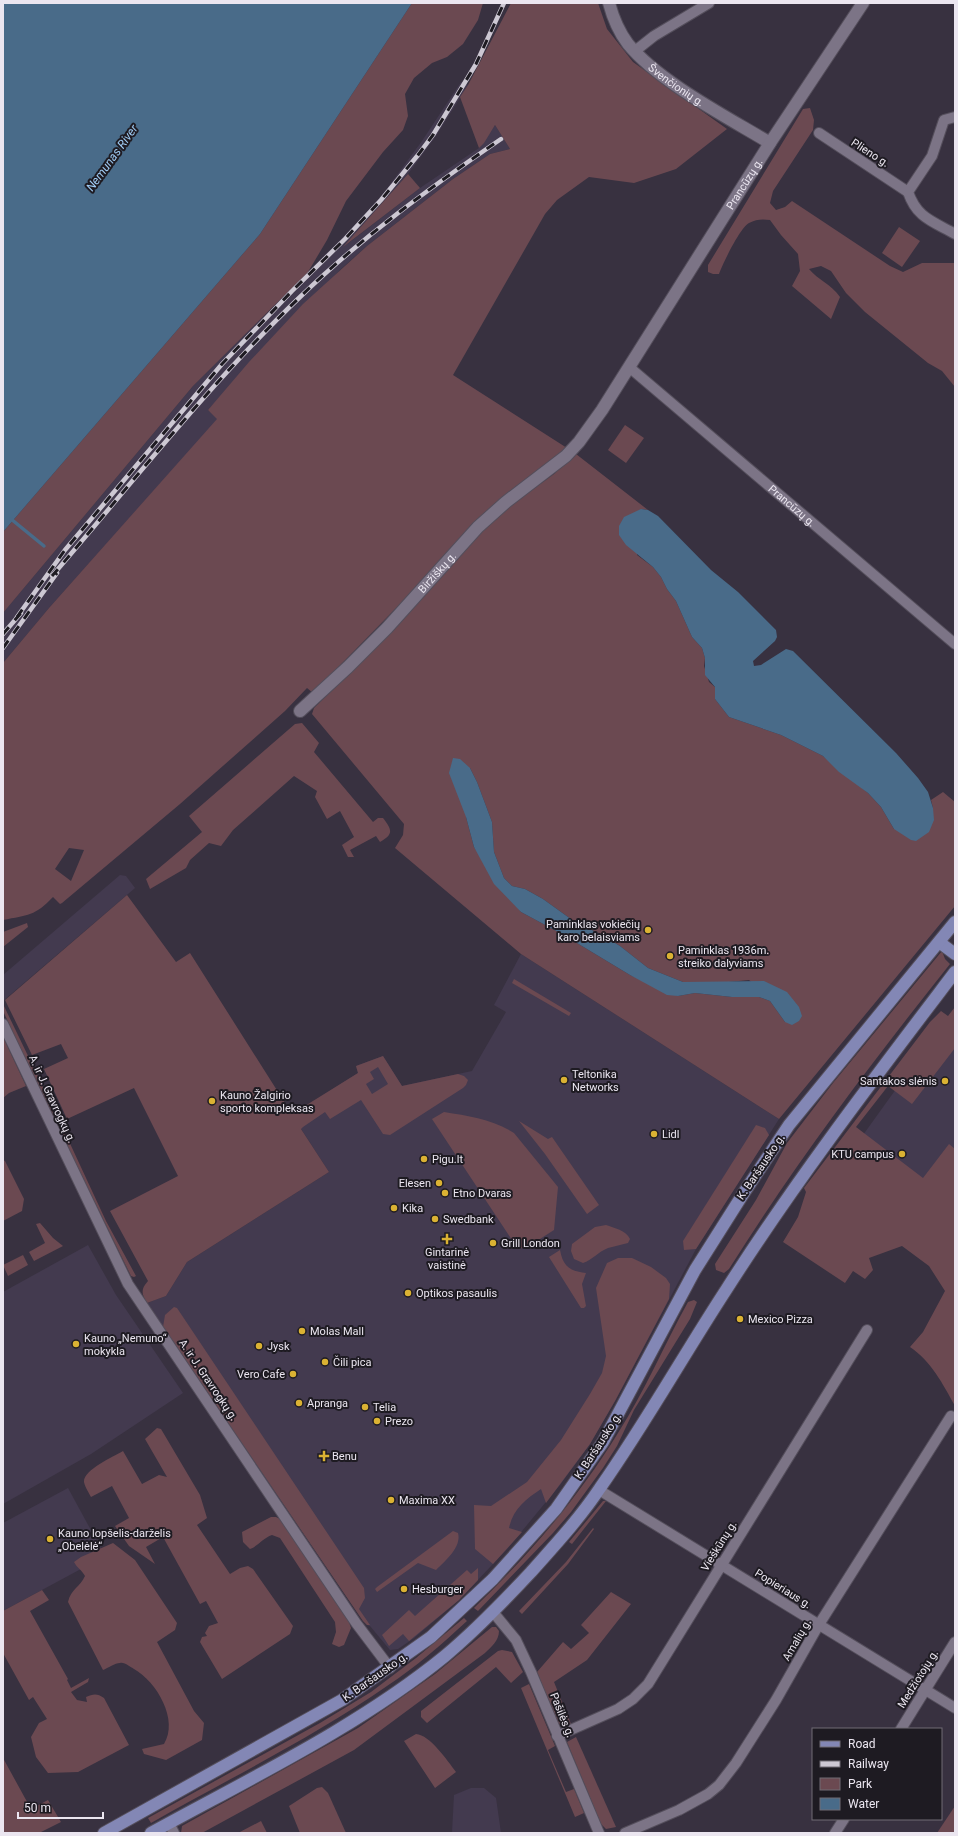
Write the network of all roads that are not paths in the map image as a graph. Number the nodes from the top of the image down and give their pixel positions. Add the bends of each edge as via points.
1 (609, 3) edge
2 (709, 3) edge
3 (863, 3) edge
4 (635, 51) junction
5 (955, 117) edge
6 (819, 133) dead end
7 (770, 143) junction
8 (908, 192) junction
9 (955, 234) edge
10 (629, 368) junction
11 (579, 442) joint
12 (955, 644) edge
13 (300, 711) dead end
14 (955, 922) edge
15 (939, 942) junction
16 (955, 954) edge
17 (955, 972) edge
18 (3, 1024) edge
19 (867, 1330) dead end
20 (951, 1416) dead end
21 (599, 1490) junction
22 (722, 1565) junction
23 (493, 1612) junction
24 (818, 1626) junction
25 (955, 1642) edge
26 (390, 1668) junction
27 (926, 1690) junction
28 (955, 1708) edge
29 (902, 1728) edge
30 (557, 1736) junction
31 (843, 1820) edge
32 (172, 1828) edge
33 (104, 1833) edge
34 (151, 1833) edge
35 (599, 1833) edge
36 (625, 1833) edge
37 (835, 1833) edge

1 - 4 street, Švenčionių g. via 614,22
2 - 4 street via 654,36
3 - 7 street, Prancūzų g.
4 - 7 street, Švenčionių g. via 659,73
5 - 8 street via 944,120 932,156
6 - 8 street, Plieno g.
7 - 10 street, Prancūzų g.
8 - 9 street via 913,206 924,217
10 - 11 street, Prancūzų g.
10 - 12 street, Prancūzų g.
11 - 13 street, Biržiškų g. via 566,456 478,527 387,628
14 - 15 main road, K. Baršausko g.
15 - 16 main road
15 - 26 main road, K. Baršausko g. via 805,1104 773,1149 695,1270 603,1442 556,1509 498,1574 462,1609 431,1637
17 - 21 main road, K. Baršausko g. via 774,1215
18 - 26 street, A. ir J. Gravrogkų g. via 128,1284 356,1623
19 - 22 street, Vieškūnų g.
20 - 24 street, Amalių g.
21 - 22 street, Popieriaus g.
21 - 23 main road, K. Baršausko g. via 551,1550
22 - 24 street, Popieriaus g.
22 - 30 street, Vieškūnų g. via 648,1684 618,1709
23 - 30 street, Pašilės g. via 516,1640
23 - 32 main road, K. Baršausko g. via 444,1656 389,1697
24 - 27 street, Popieriaus g.
24 - 36 street, Amalių g. via 768,1713 719,1785 695,1802
25 - 27 street, Medžiotojų g.
26 - 33 main road, K. Baršausko g. via 342,1700
27 - 28 street, Popieriaus g.
27 - 29 street, Medžiotojų g.
30 - 35 street, Pašilės g.
31 - 37 street
32 - 34 main road, K. Baršausko g.

